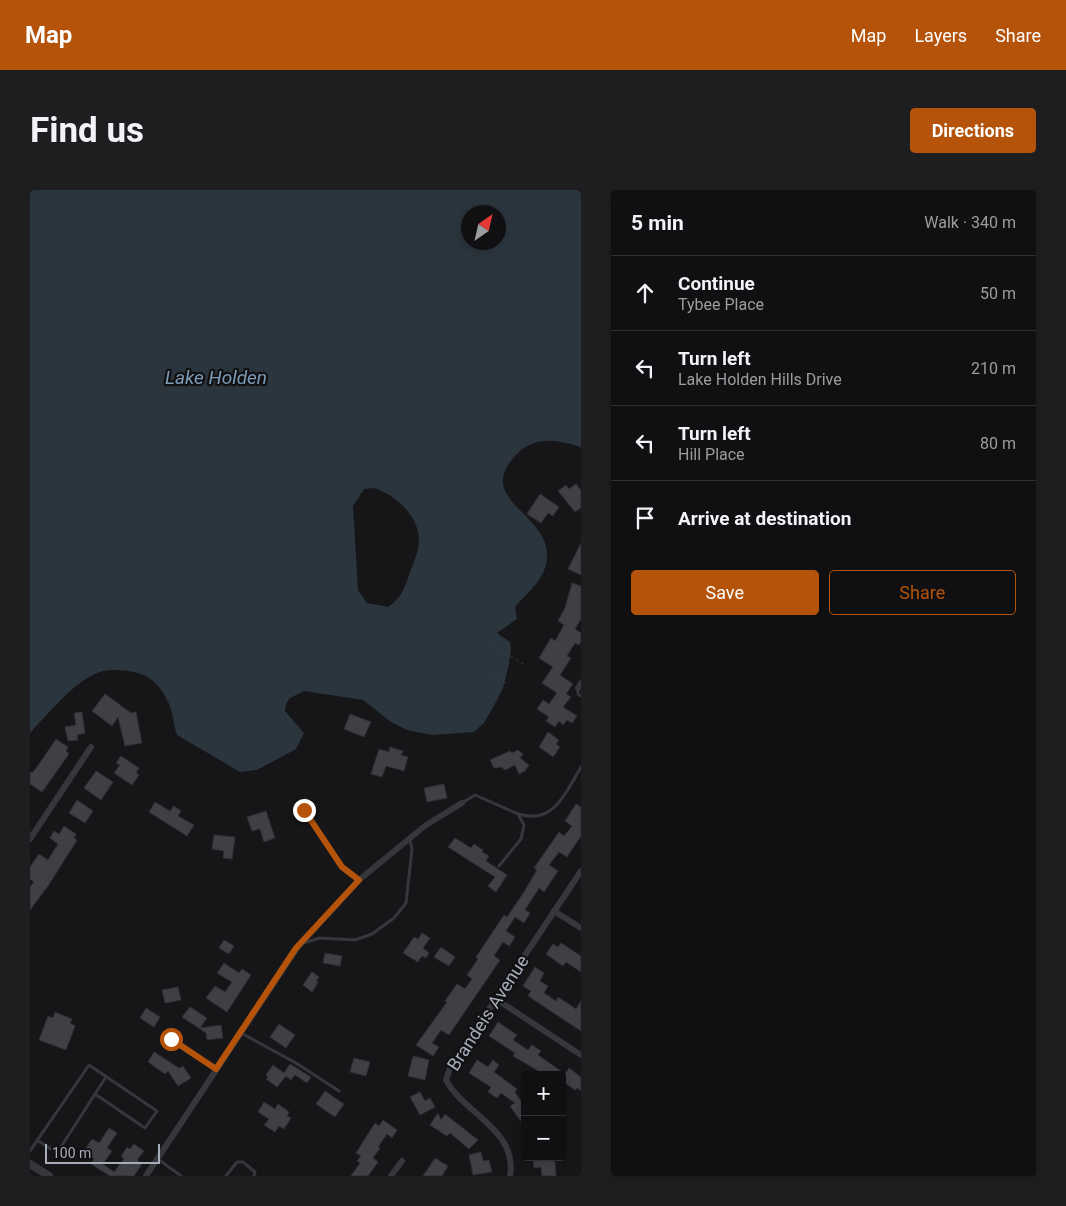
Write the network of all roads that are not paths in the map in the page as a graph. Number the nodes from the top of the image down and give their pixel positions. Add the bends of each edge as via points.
1 (580, 686) edge
2 (581, 696) edge
3 (91, 747) dead end
4 (581, 767) edge
5 (462, 803) joint
6 (518, 814) junction
7 (30, 839) edge
8 (410, 839) junction
9 (499, 866) dead end
10 (581, 871) edge
11 (554, 911) junction
12 (581, 928) edge
13 (300, 944) junction
14 (496, 999) junction
15 (240, 1032) junction
16 (171, 1039) dead end
17 (581, 1055) edge
18 (216, 1069) junction
19 (106, 1077) junction
20 (340, 1091) dead end
21 (96, 1094) junction
22 (37, 1140) junction
23 (30, 1151) edge
24 (157, 1159) junction
25 (402, 1160) dead end
26 (30, 1164) edge
27 (49, 1176) edge
28 (146, 1176) edge
29 (181, 1176) edge
30 (226, 1176) edge
31 (254, 1176) edge
32 (392, 1176) edge
33 (510, 1176) edge

1 - 2 lane via 578,694
3 - 7 street
4 - 6 lane via 549,812 538,818
5 - 6 lane via 474,794
5 - 8 street
6 - 9 lane via 524,825 521,839
8 - 13 street via 359,880
8 - 13 lane via 412,849 406,903 394,918 372,934 355,940 320,938
10 - 11 street, Brandeis Avenue
11 - 12 street
11 - 14 street, Brandeis Avenue
13 - 15 street
14 - 17 street
14 - 33 street, Brandeis Avenue via 450,1068 446,1080 451,1090 494,1128 508,1148
15 - 18 street
15 - 20 lane
16 - 18 street
18 - 24 street
19 - 21 lane
19 - 21 lane via 157,1111 145,1128
19 - 22 lane via 88,1065
21 - 22 lane via 57,1153
22 - 23 lane
24 - 28 street
24 - 29 lane
25 - 32 street
26 - 27 street
30 - 31 lane via 237,1162 249,1166 255,1172

